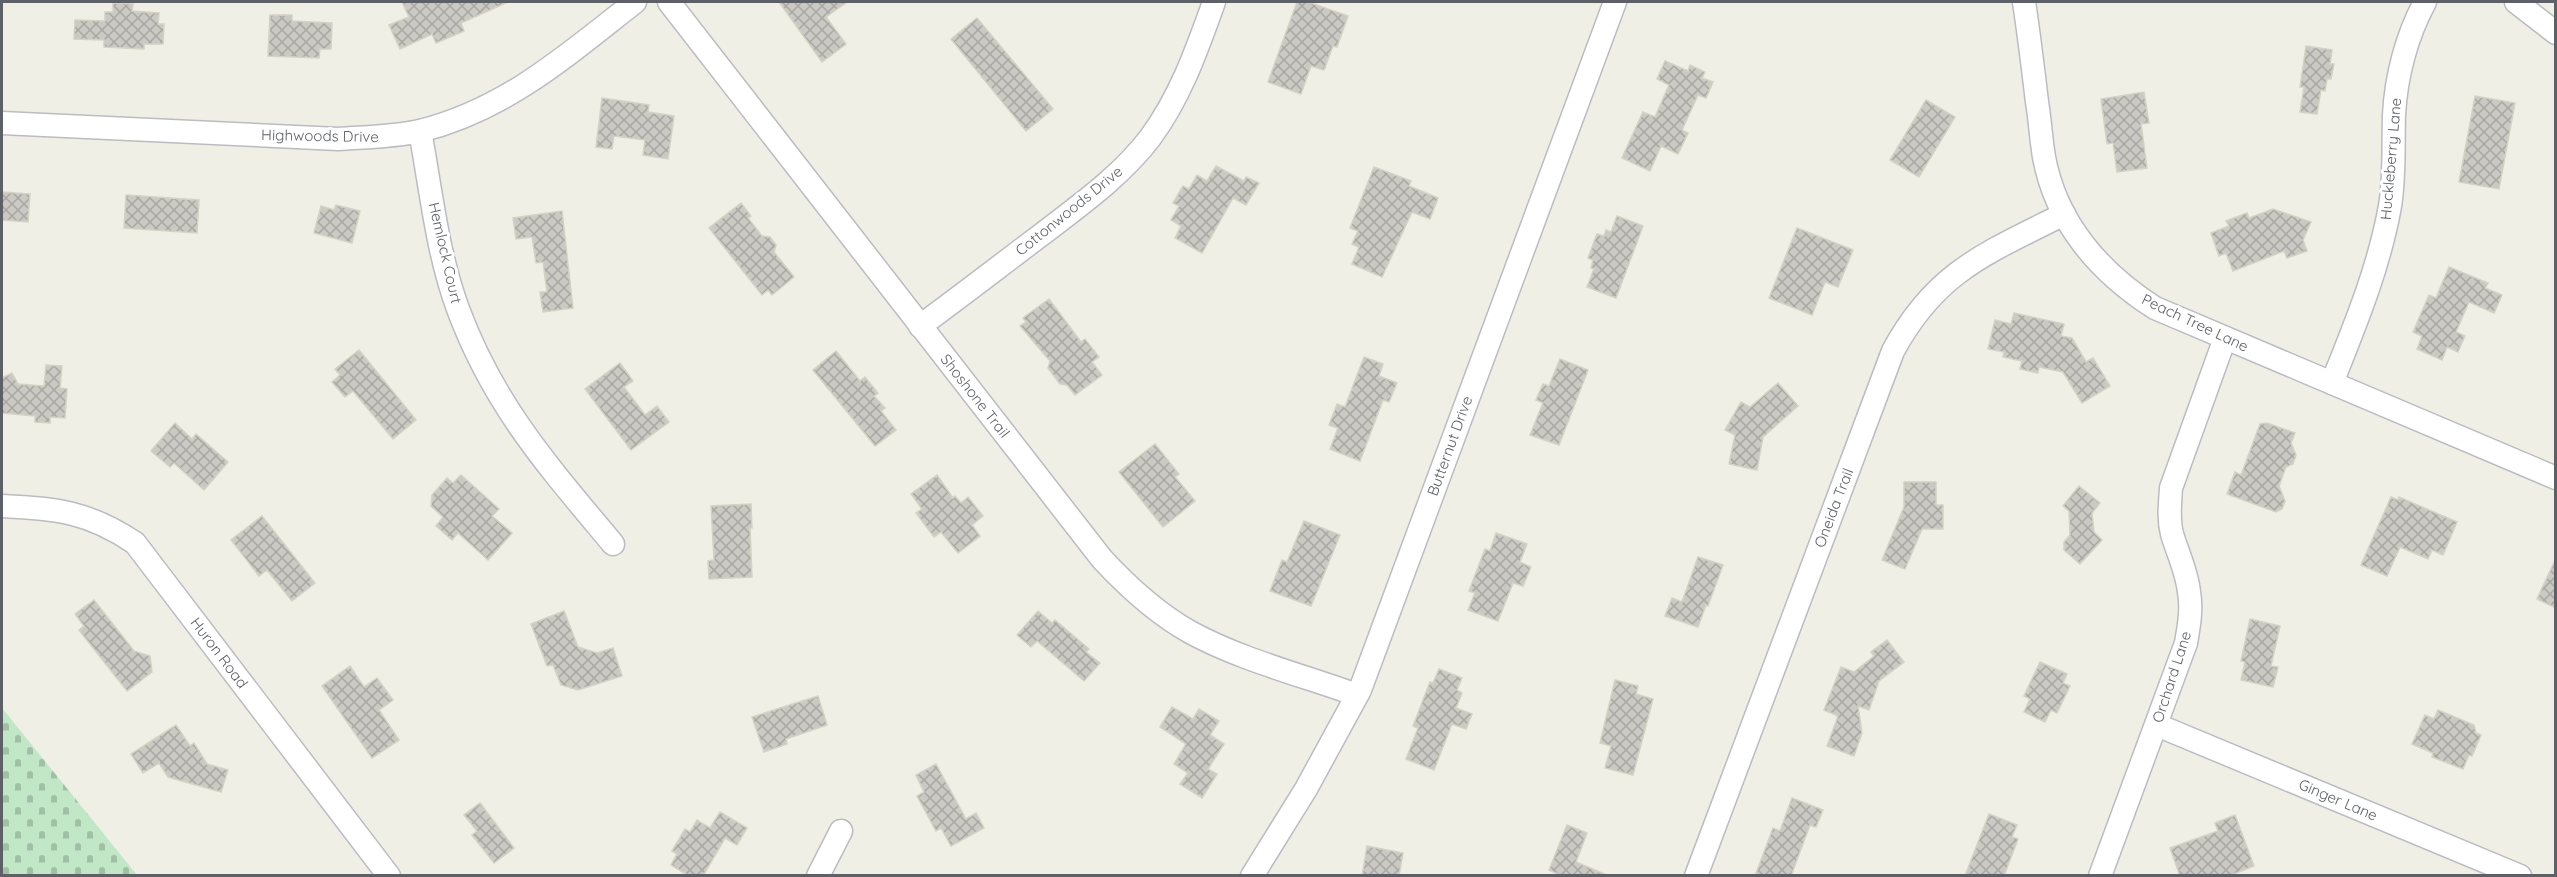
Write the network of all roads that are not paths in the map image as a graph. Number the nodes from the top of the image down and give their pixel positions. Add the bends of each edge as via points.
1 (635, 2) edge
2 (669, 2) edge
3 (1214, 2) edge
4 (1615, 2) edge
5 (2024, 2) edge
6 (2425, 2) edge
7 (2516, 2) edge
8 (2556, 33) edge
9 (2, 123) edge
10 (420, 131) junction
11 (2064, 214) junction
12 (920, 326) junction
13 (2225, 338) junction
14 (2332, 383) junction
15 (2556, 478) edge
16 (2, 506) edge
17 (613, 544) dead end
18 (1357, 695) junction
19 (2157, 724) junction
20 (842, 831) dead end
21 (388, 876) edge
22 (818, 876) edge
23 (1252, 876) edge
24 (1696, 876) edge
25 (2100, 876) edge
26 (2520, 876) edge

1 - 10 street, Highwoods Drive via 536,80 466,117
2 - 12 street, Shoshone Trail
3 - 12 street, Cottonwoods Drive via 1190,69 1172,104 1128,164 1099,191
4 - 18 street, Butternut Drive
5 - 11 street, Peach Tree Lane via 2045,159
6 - 14 street, Huckleberry Lane via 2407,44 2399,78 2390,203 2382,246
7 - 8 street
9 - 10 street, Highwoods Drive via 338,139
10 - 17 street, Hemlock Court via 443,257 474,348 516,424
11 - 13 street, Peach Tree Lane via 2086,250 2130,292 2155,308
11 - 24 street, Oneida Trail via 1982,256 1947,280 1924,303 1893,351
12 - 18 street, Shoshone Trail via 1102,559 1130,588 1190,632 1223,648
13 - 14 street, Peach Tree Lane
13 - 19 street, Orchard Lane via 2171,488 2172,533 2188,584 2190,619 2186,643
14 - 15 street, Peach Tree Lane
16 - 21 street, Huron Road via 80,514 135,543
18 - 23 street, Butternut Drive via 1312,779
19 - 25 street, Orchard Lane
19 - 26 street, Ginger Lane
20 - 22 street

